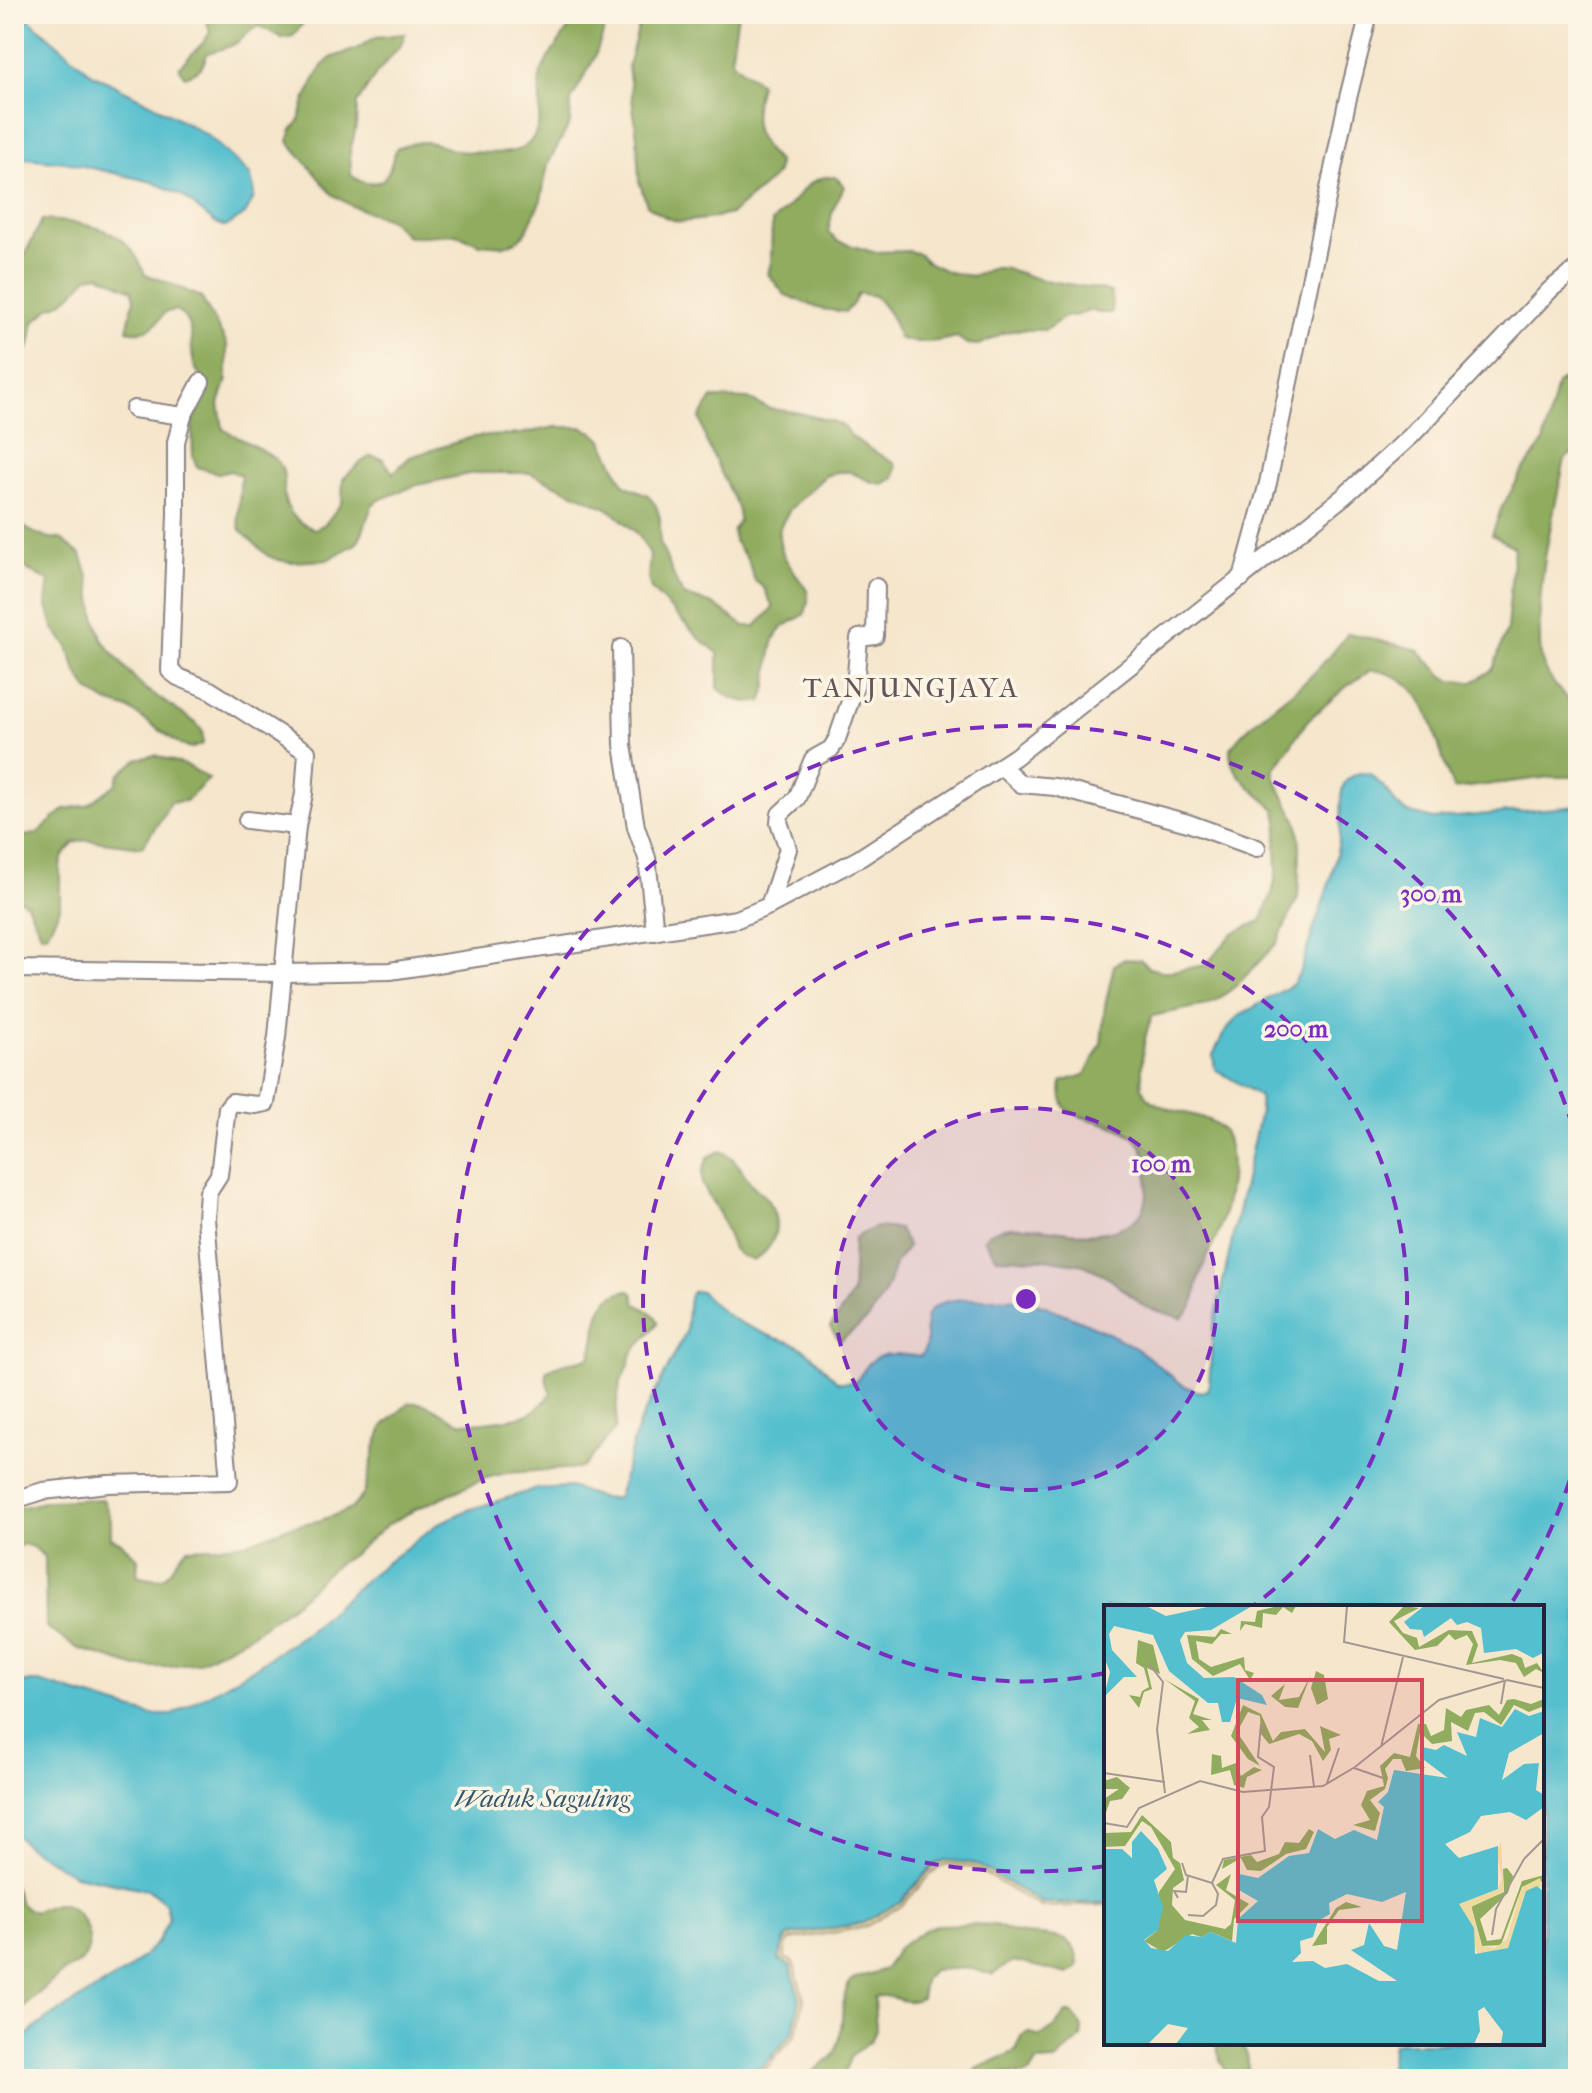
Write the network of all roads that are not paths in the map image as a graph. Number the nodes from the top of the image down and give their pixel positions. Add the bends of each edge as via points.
1 (1369, 14) edge
2 (1578, 268) edge
3 (201, 382) dead end
4 (134, 409) dead end
5 (183, 416) junction
6 (1242, 578) junction
7 (876, 587) dead end
8 (621, 648) dead end
9 (1001, 766) junction
10 (247, 820) dead end
11 (297, 826) junction
12 (1257, 848) dead end
13 (769, 906) junction
14 (655, 932) junction
15 (14, 969) edge
16 (284, 973) junction
17 (14, 1500) edge

1 - 6 street via 1268,483
2 - 6 street via 1551,289 1410,437
3 - 5 street
4 - 5 street
5 - 11 street via 176,442 170,671 210,690 307,752
6 - 9 street
7 - 13 street via 875,636 859,638 855,687 837,739 813,759 797,798 780,814 788,849
8 - 14 street via 624,757 647,858
9 - 12 street via 1021,784 1078,793
9 - 13 street via 860,858
10 - 11 street
11 - 16 street
13 - 14 street via 737,919
14 - 16 street via 390,971
15 - 16 street
16 - 17 street via 266,1103 232,1102 227,1108 219,1175 208,1192 229,1481 108,1484 43,1491

